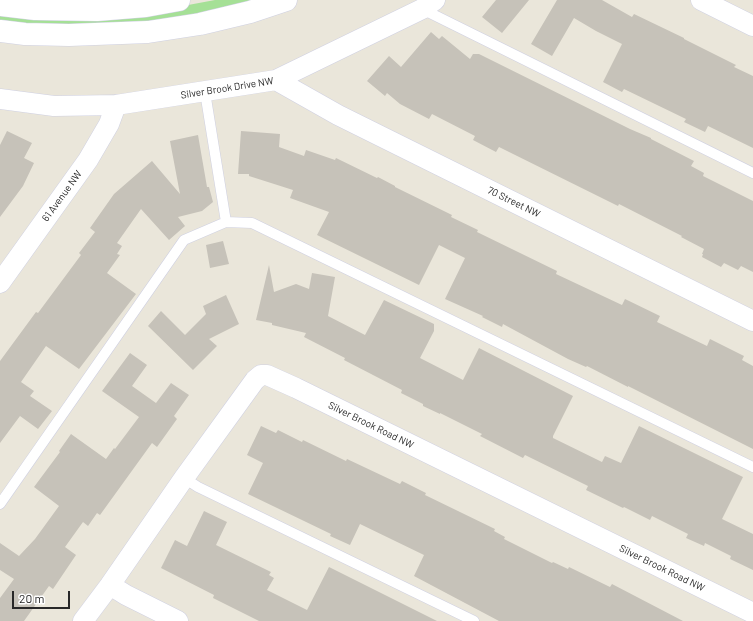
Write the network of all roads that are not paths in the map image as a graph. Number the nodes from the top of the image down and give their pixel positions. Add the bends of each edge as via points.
1 (179, 0) edge
2 (286, 0) edge
3 (701, 0) edge
4 (0, 5) edge
5 (428, 5) edge
6 (753, 26) edge
7 (0, 31) edge
8 (276, 80) junction
9 (205, 92) junction
10 (0, 99) edge
11 (116, 104) junction
12 (753, 173) edge
13 (226, 222) junction
14 (0, 283) edge
15 (753, 321) edge
16 (753, 467) edge
17 (184, 478) junction
18 (0, 504) edge
19 (110, 585) junction
20 (753, 613) edge
21 (83, 621) edge
22 (178, 621) edge
23 (474, 621) edge

1 - 4 street via 97,10 35,9
2 - 7 street via 200,24 148,32 69,35
3 - 6 street
5 - 8 street, Silver Brook Drive NW
5 - 12 lane
8 - 9 street, Silver Brook Drive NW
8 - 15 street, 70 Street NW via 338,115
9 - 11 street, Silver Brook Drive NW
9 - 13 lane
10 - 11 street, Silver Brook Drive NW via 54,106
11 - 14 street, 61 Avenue NW via 88,160
13 - 16 lane via 252,223
13 - 18 lane via 184,240
17 - 19 street, Silver Brook Road NW
17 - 20 street, Silver Brook Road NW via 255,380 260,375 267,375
17 - 23 lane
19 - 21 street, Silver Brook Road NW
19 - 22 street

